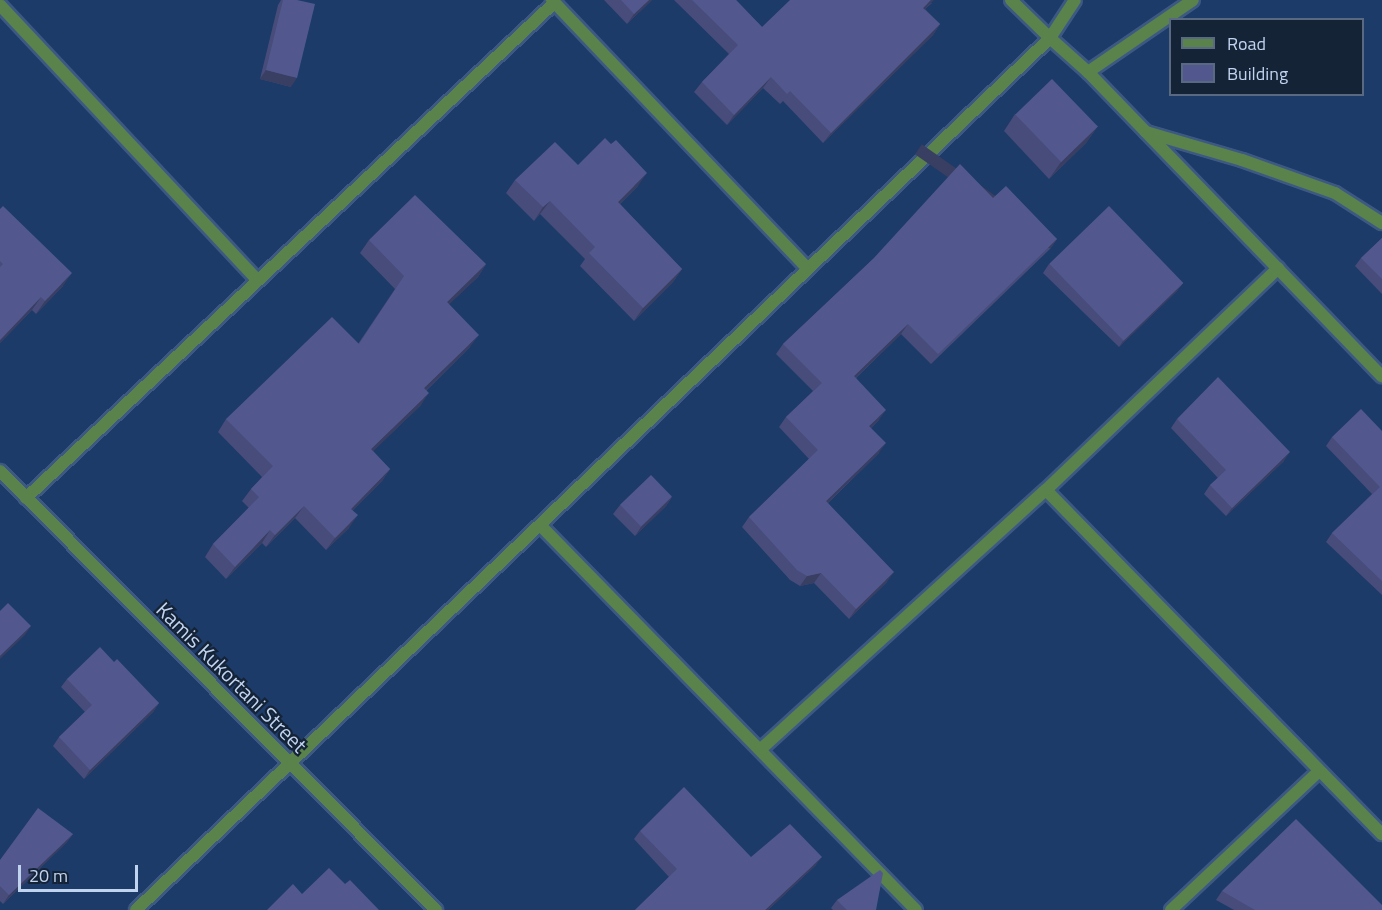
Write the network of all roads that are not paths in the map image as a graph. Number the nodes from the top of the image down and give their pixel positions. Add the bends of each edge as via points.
1 (7, 0) edge
2 (1011, 0) edge
3 (1075, 0) edge
4 (1193, 0) edge
5 (553, 1) edge
6 (0, 6) edge
7 (1050, 38) junction
8 (1088, 72) junction
9 (1145, 132) junction
10 (1382, 223) edge
11 (1278, 268) junction
12 (808, 269) junction
13 (257, 280) junction
14 (1382, 376) edge
15 (0, 471) edge
16 (1046, 490) junction
17 (26, 498) junction
18 (540, 525) junction
19 (761, 749) junction
20 (289, 762) junction
21 (1319, 771) junction
22 (1382, 834) edge
23 (136, 910) edge
24 (436, 910) edge
25 (916, 910) edge
26 (1171, 910) edge

1 - 6 street
2 - 7 street
3 - 7 street
4 - 8 street
5 - 12 street
5 - 13 street
6 - 13 street
7 - 8 street
7 - 12 street
8 - 9 street
9 - 10 street via 1335,193
9 - 11 street
11 - 14 street
11 - 16 street
12 - 18 street
13 - 17 street
15 - 17 street, Kamis Kukortani Street
16 - 19 street
16 - 21 street
17 - 20 street, Kamis Kukortani Street
18 - 19 street
18 - 20 street
19 - 25 street
20 - 23 street
20 - 24 street, Kamis Kukortani Street
21 - 22 street
21 - 26 street

